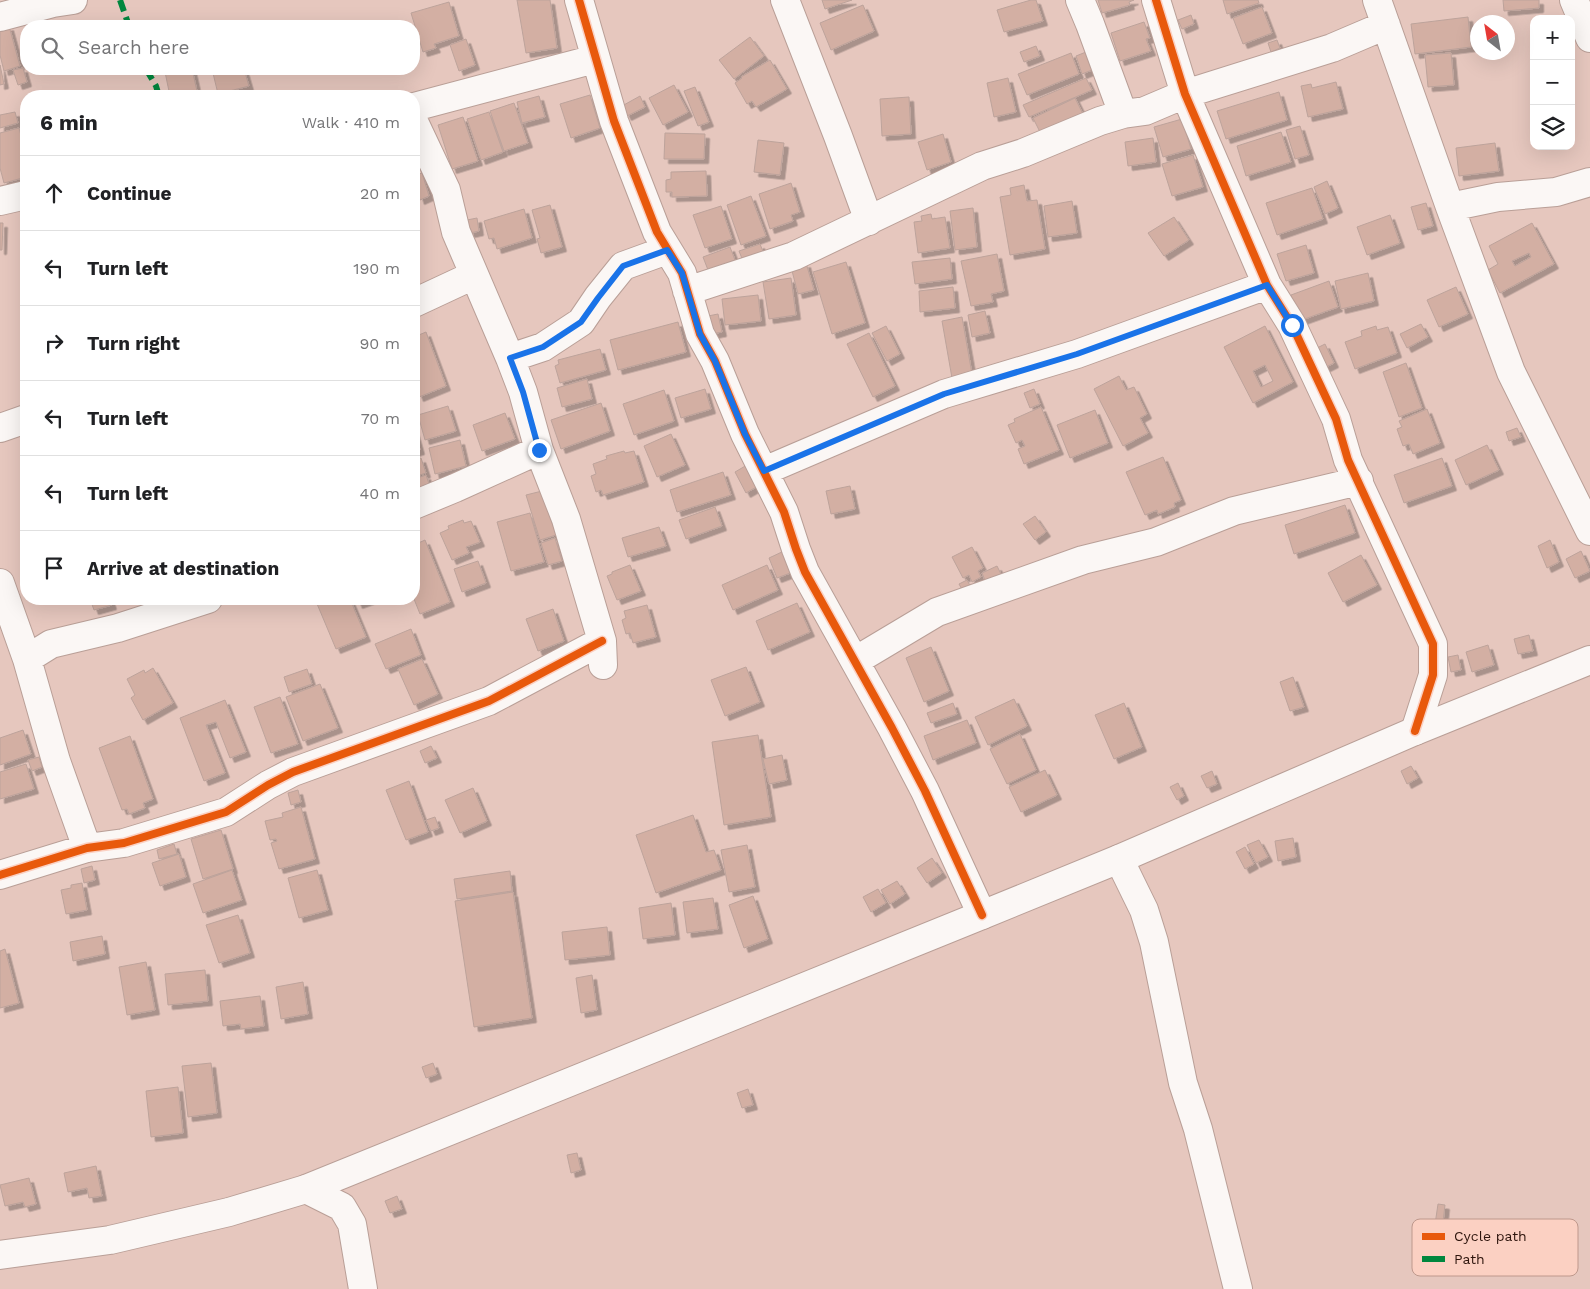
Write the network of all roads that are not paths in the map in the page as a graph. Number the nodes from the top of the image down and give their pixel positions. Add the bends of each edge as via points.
1 (72, 0) edge
2 (579, 0) edge
3 (784, 0) edge
4 (1080, 0) edge
5 (1156, 0) edge
6 (1377, 0) edge
7 (0, 16) edge
8 (1386, 25) junction
9 (596, 59) junction
10 (1185, 94) junction
11 (420, 105) edge
12 (1123, 114) junction
13 (420, 135) edge
14 (1590, 182) edge
15 (20, 196) edge
16 (0, 201) edge
17 (1450, 207) junction
18 (869, 221) junction
19 (667, 250) junction
20 (474, 275) junction
21 (1267, 285) junction
22 (687, 292) junction
23 (420, 300) edge
24 (510, 358) junction
25 (20, 421) edge
26 (0, 428) edge
27 (539, 450) junction
28 (764, 471) junction
29 (1359, 481) junction
30 (420, 503) edge
31 (1590, 531) edge
32 (0, 582) edge
33 (189, 605) edge
34 (27, 659) junction
35 (1590, 660) edge
36 (855, 661) junction
37 (1415, 731) junction
38 (87, 848) junction
39 (1118, 859) junction
40 (0, 875) edge
41 (982, 915) junction
42 (306, 1189) junction
43 (0, 1255) edge
44 (363, 1289) edge
45 (1238, 1289) edge

1 - 7 street
2 - 9 street
3 - 18 street
4 - 12 street
5 - 10 street
6 - 8 street
8 - 10 street via 1332,48
8 - 17 street
9 - 11 street
9 - 19 street via 614,121
10 - 12 street via 1145,112
10 - 21 street
12 - 18 street via 982,166
13 - 20 street via 446,190 456,232
14 - 17 street via 1556,192 1498,197
15 - 16 street
17 - 31 street via 1511,372
18 - 22 street via 794,256
19 - 22 street via 682,273
19 - 24 street via 623,266 581,322 543,347
20 - 23 street
20 - 24 street
21 - 28 street via 1077,354 944,394
21 - 29 street via 1292,325 1336,419 1348,460
22 - 28 street via 700,334
24 - 27 street
25 - 26 street
27 - 30 street
27 - 38 street via 566,519 603,653 489,701 293,772 226,812 124,843
28 - 36 street via 784,512 805,572
29 - 36 street via 1234,511 1156,542 1083,560 937,612
29 - 37 street via 1433,644 1433,674
32 - 34 street
33 - 34 street via 118,628 51,644
34 - 38 street via 56,761
35 - 37 street
36 - 41 street via 925,791
37 - 39 street
38 - 40 street
39 - 41 street
39 - 45 street via 1144,910 1154,942 1183,1083 1198,1129
41 - 42 street
42 - 43 street via 229,1212 110,1240
42 - 44 street via 342,1207 352,1224

